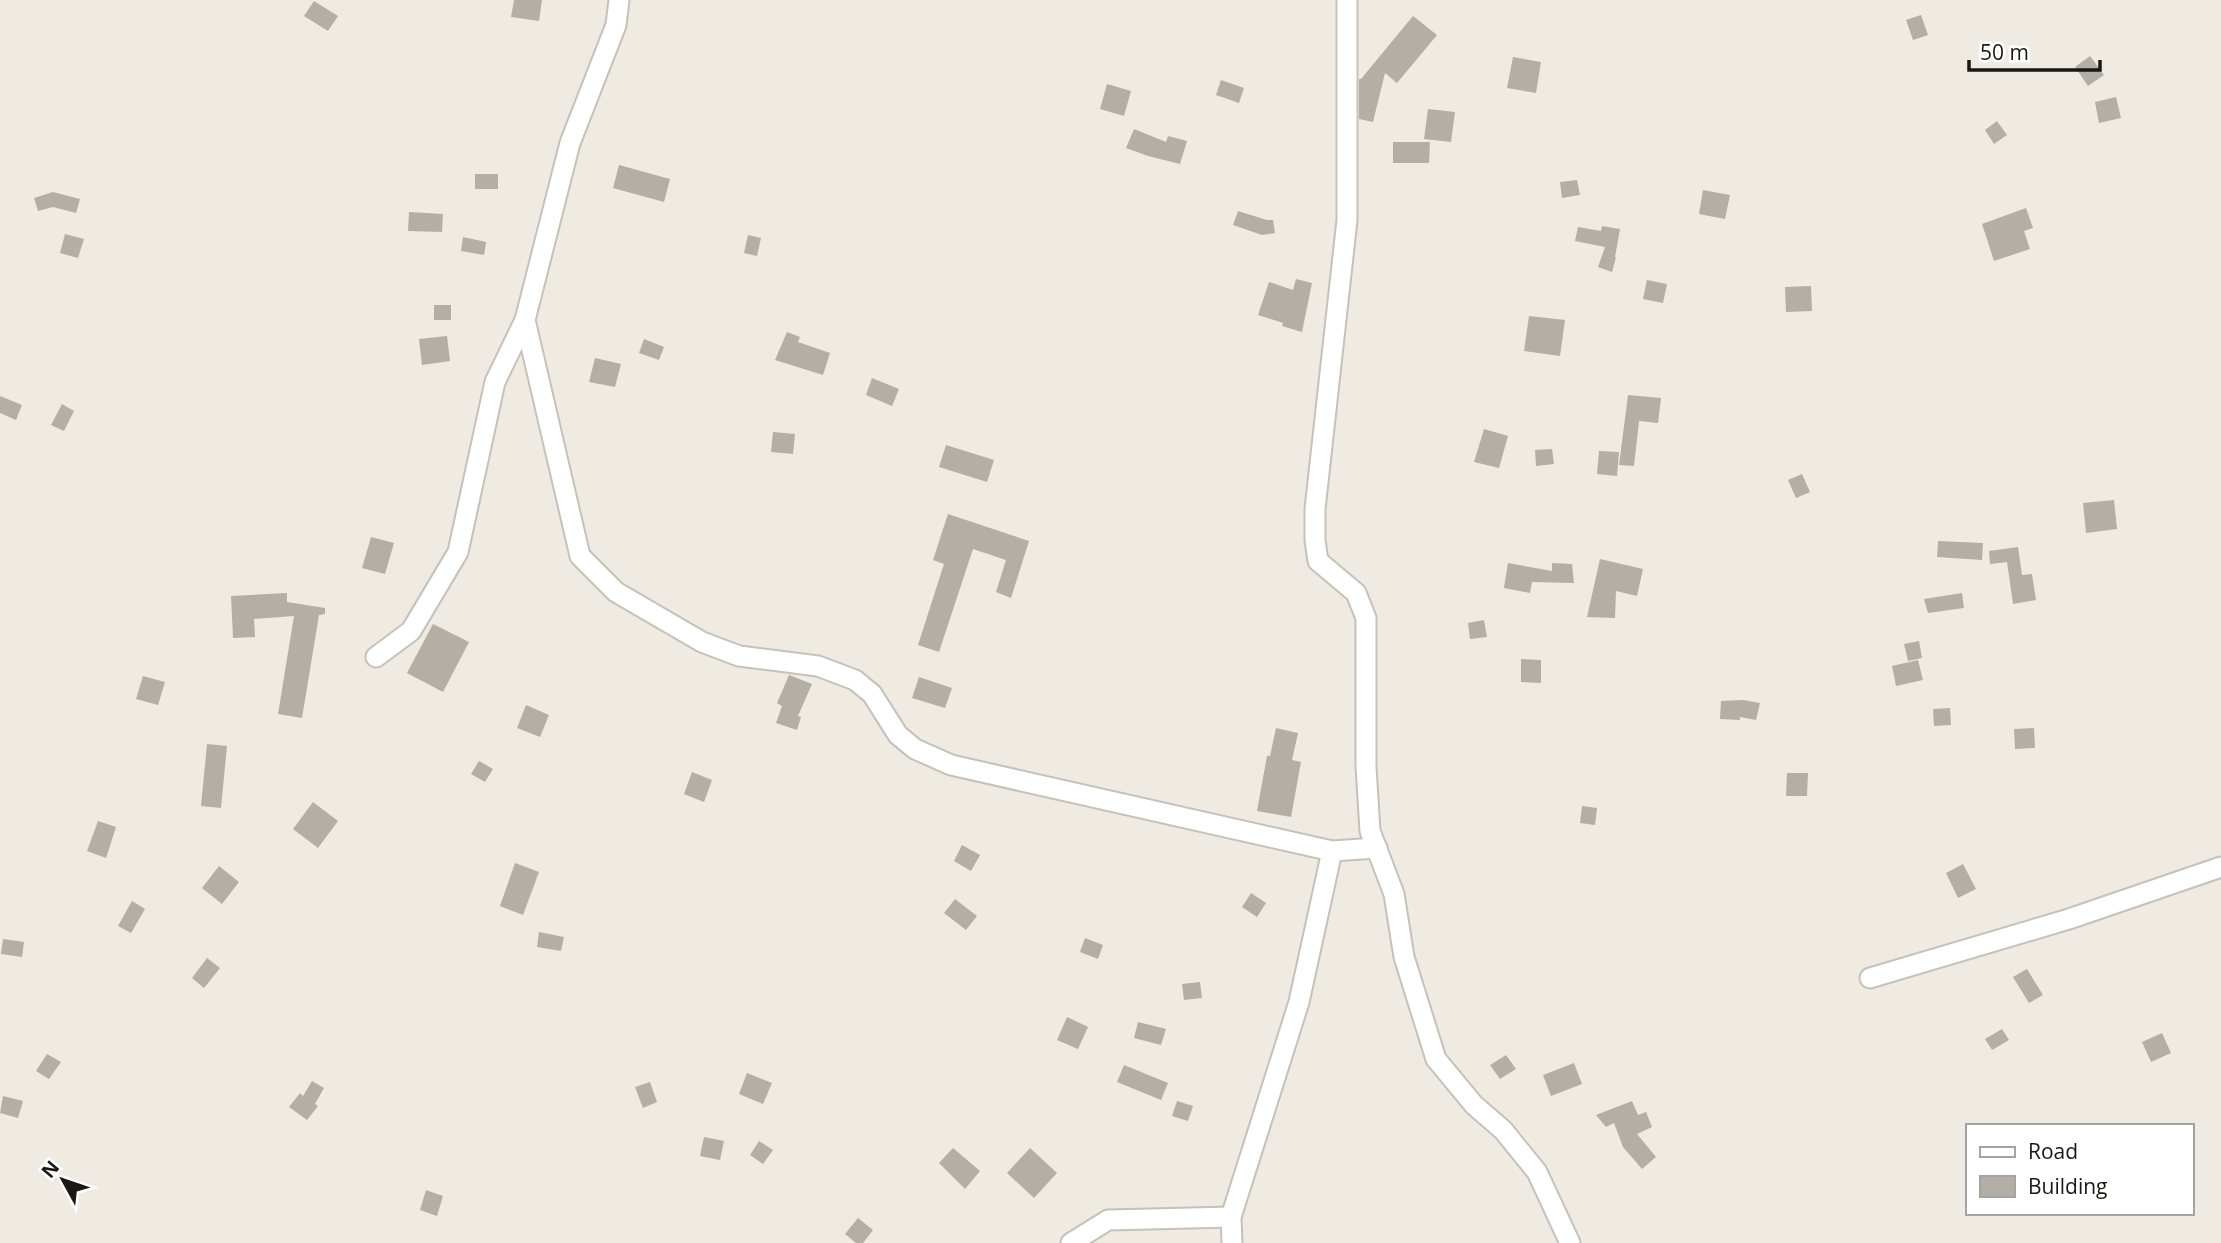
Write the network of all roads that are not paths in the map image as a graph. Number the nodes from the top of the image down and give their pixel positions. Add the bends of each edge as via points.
1 (618, 0) edge
2 (1347, 0) edge
3 (525, 320) junction
4 (376, 657) dead end
5 (1377, 848) junction
6 (1332, 851) junction
7 (2221, 867) edge
8 (1870, 978) dead end
9 (1231, 1217) junction
10 (1072, 1243) edge
11 (1232, 1243) edge
12 (1570, 1243) edge

1 - 3 street via 616,25 570,143
2 - 5 street via 1347,220 1315,540 1318,561 1356,593 1366,618 1366,767 1370,831
3 - 4 street via 495,382 458,552 411,631
3 - 6 street via 580,556 616,592 702,642 739,656 818,666 855,680 872,694 898,735 915,749 951,765
5 - 6 street
5 - 12 street via 1394,894 1404,957 1436,1059 1537,1172
6 - 9 street via 1299,1002
7 - 8 street via 2069,919
9 - 10 street via 1108,1220
9 - 11 street

